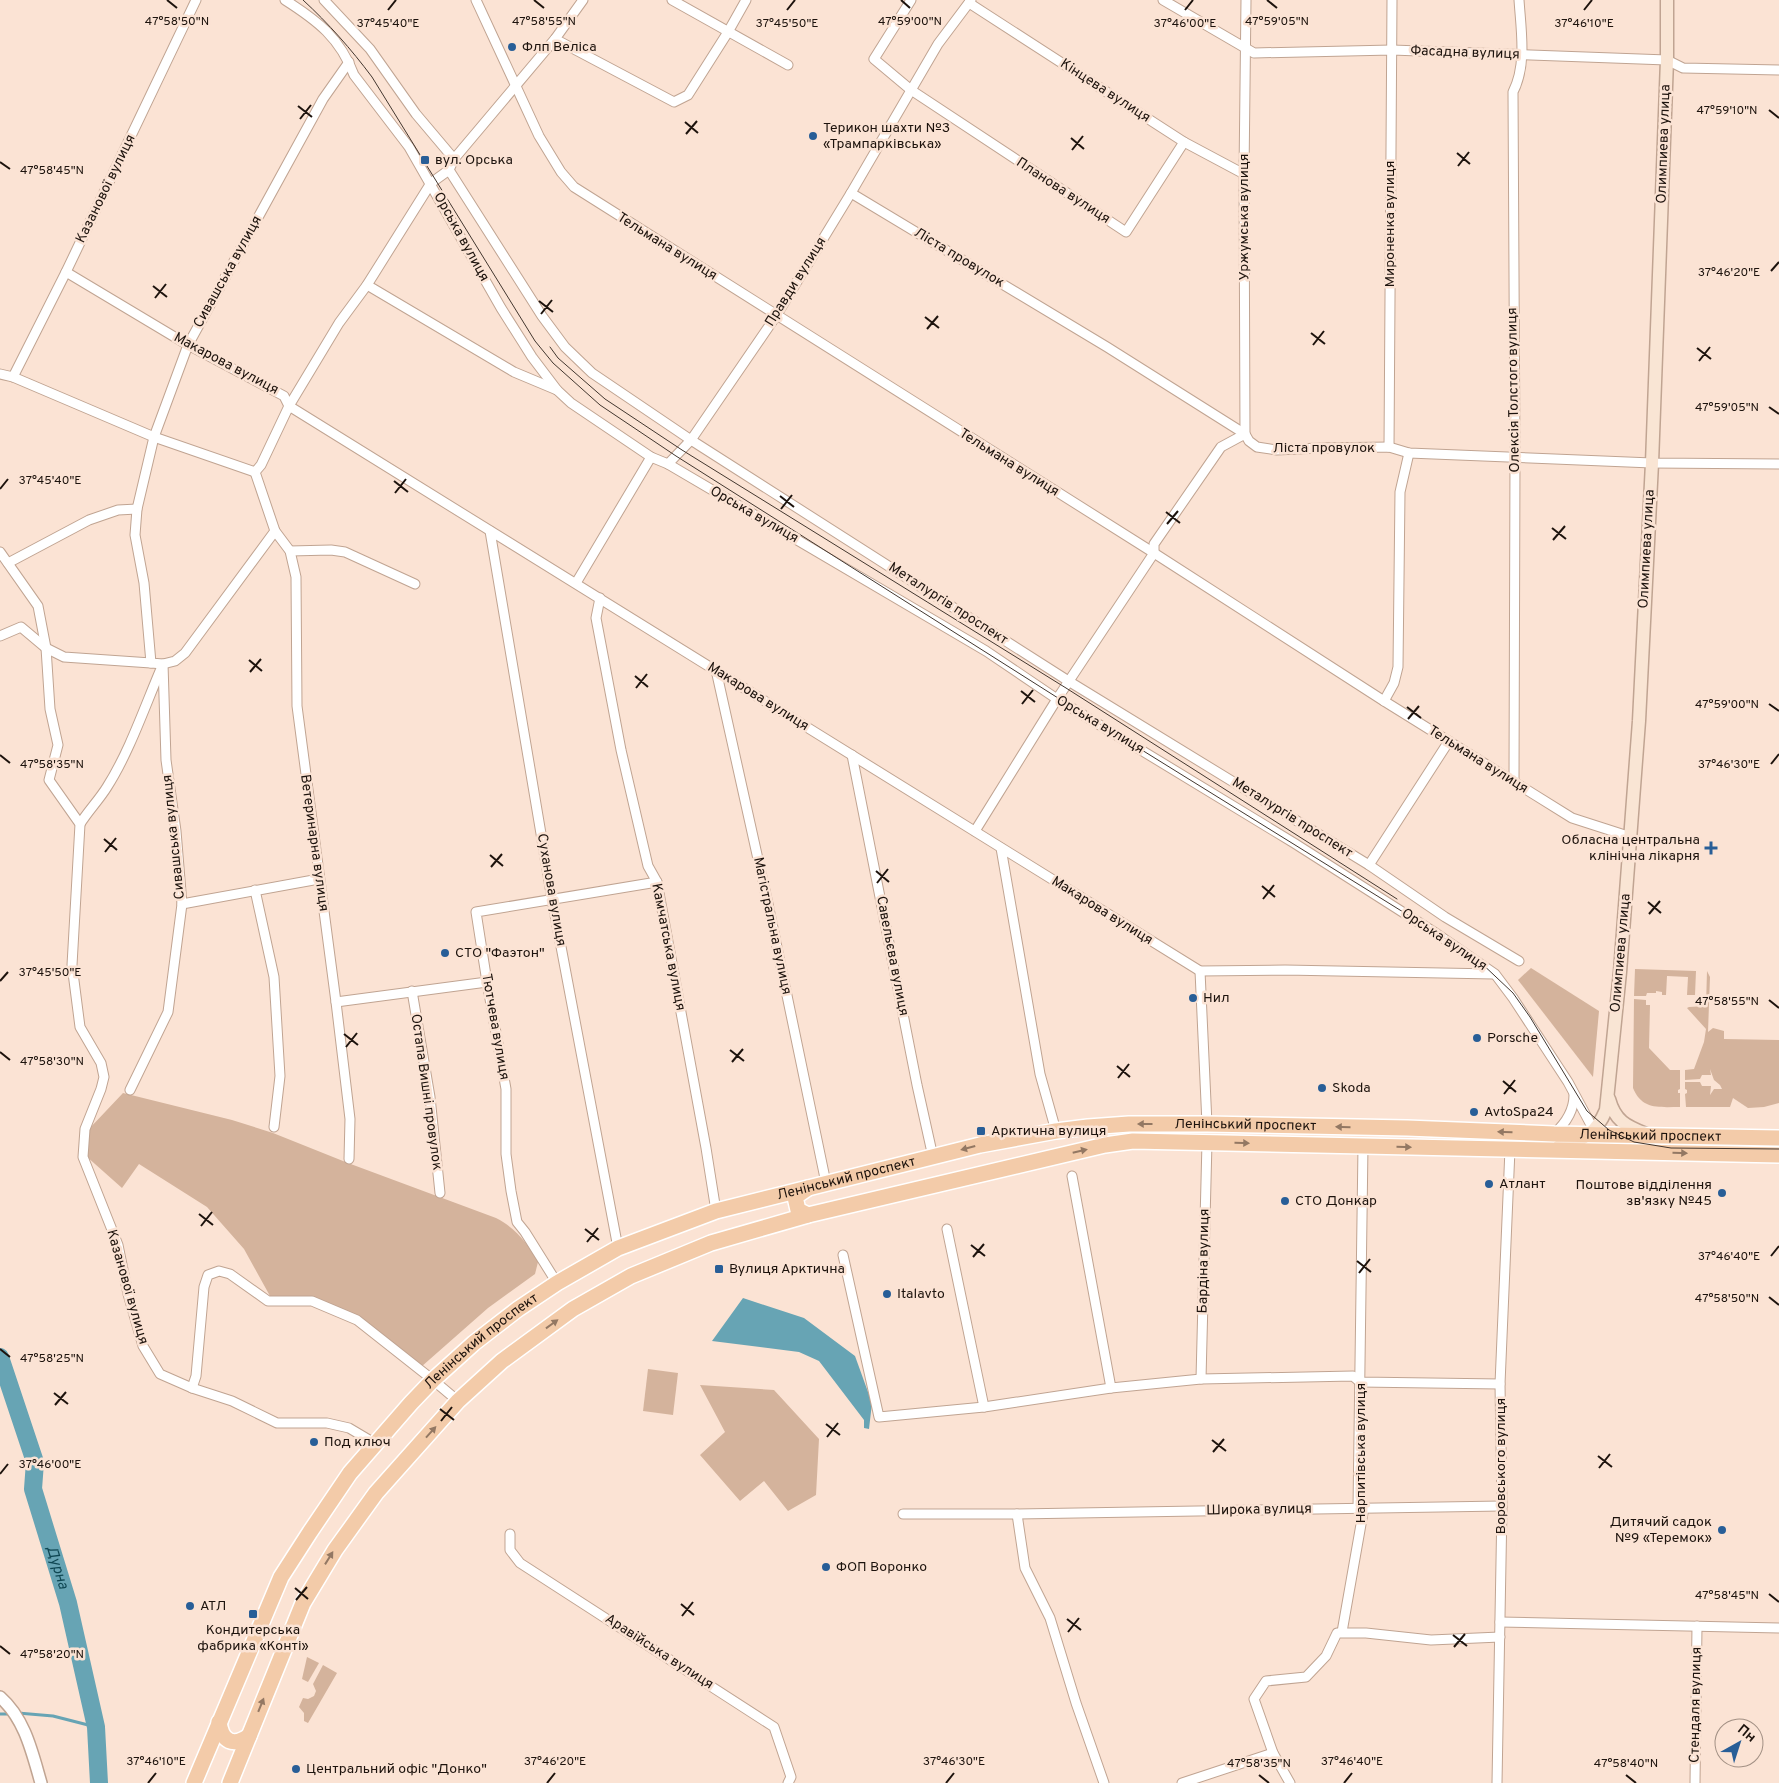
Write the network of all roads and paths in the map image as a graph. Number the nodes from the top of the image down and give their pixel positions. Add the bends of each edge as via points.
1 (196, 0) edge
2 (286, 0) edge
3 (324, 0) edge
4 (476, 0) edge
5 (583, 0) edge
6 (672, 0) edge
7 (746, 0) edge
8 (911, 0) edge
9 (1164, 0) edge
10 (1246, 0) edge
11 (1392, 0) edge
12 (1520, 0) edge
13 (1667, 0) edge
14 (970, 1) edge
15 (728, 32) junction
16 (555, 39) junction
17 (1246, 49) junction
18 (1392, 50) junction
19 (1522, 55) junction
20 (1668, 60) junction
21 (349, 62) junction
22 (788, 65) dead end
23 (1779, 70) edge
24 (515, 87) junction
25 (911, 90) junction
26 (1184, 142) junction
27 (454, 159) junction
28 (449, 170) junction
29 (1244, 174) junction
30 (431, 183) junction
31 (851, 193) junction
32 (66, 272) junction
33 (367, 285) junction
34 (776, 316) junction
35 (188, 345) junction
36 (0, 374) edge
37 (13, 377) junction
38 (557, 390) junction
39 (288, 406) junction
40 (1244, 434) junction
41 (154, 438) junction
42 (691, 440) junction
43 (1389, 448) junction
44 (1408, 453) junction
45 (651, 457) junction
46 (1515, 457) junction
47 (1652, 463) junction
48 (668, 464) junction
49 (1779, 464) edge
50 (255, 472) junction
51 (137, 509) junction
52 (275, 531) junction
53 (490, 531) junction
54 (290, 551) junction
55 (0, 552) edge
56 (1154, 554) junction
57 (8, 563) junction
58 (576, 583) junction
59 (415, 584) dead end
60 (600, 598) junction
61 (0, 636) edge
62 (46, 648) junction
63 (150, 663) junction
64 (163, 664) junction
65 (716, 670) junction
66 (1070, 682) junction
67 (1058, 699) junction
68 (1384, 702) junction
69 (1449, 741) junction
70 (852, 755) junction
71 (1514, 781) junction
72 (80, 824) junction
73 (975, 831) junction
74 (1631, 836) junction
75 (1001, 848) junction
76 (1369, 865) junction
77 (319, 879) junction
78 (657, 882) junction
79 (255, 890) junction
80 (552, 899) junction
81 (182, 904) junction
82 (1518, 961) dead end
83 (1200, 971) junction
84 (1495, 974) junction
85 (487, 982) junction
86 (412, 991) junction
87 (336, 1002) junction
88 (130, 1090) dead end
89 (1574, 1092) junction
90 (1608, 1097) junction
91 (1207, 1124) junction
92 (274, 1127) dead end
93 (1595, 1130) junction
94 (1056, 1131) junction
95 (1554, 1134) junction
96 (1647, 1134) junction
97 (1779, 1138) edge
98 (1207, 1142) junction
99 (1363, 1146) junction
100 (1510, 1149) junction
101 (1544, 1149) junction
102 (1659, 1153) junction
103 (1779, 1155) edge
104 (349, 1158) dead end
105 (933, 1158) junction
106 (1072, 1176) dead end
107 (826, 1183) junction
108 (809, 1187) junction
109 (440, 1192) dead end
110 (776, 1196) junction
111 (716, 1211) junction
112 (808, 1215) junction
113 (786, 1221) junction
114 (947, 1229) dead end
115 (618, 1248) junction
116 (843, 1255) dead end
117 (557, 1283) junction
118 (1201, 1379) junction
119 (433, 1380) junction
120 (1360, 1382) junction
121 (1500, 1384) junction
122 (192, 1388) junction
123 (1111, 1388) junction
124 (458, 1401) junction
125 (984, 1407) junction
126 (376, 1444) junction
127 (1502, 1506) junction
128 (1358, 1508) junction
129 (903, 1514) dead end
130 (1016, 1514) junction
131 (510, 1534) dead end
132 (1500, 1622) junction
133 (1697, 1626) junction
134 (1779, 1628) edge
135 (1342, 1632) junction
136 (1500, 1636) junction
137 (0, 1697) edge
138 (220, 1722) junction
139 (249, 1736) junction
140 (208, 1751) junction
141 (1273, 1752) junction
142 (237, 1765) junction
143 (40, 1783) edge
144 (194, 1783) edge
145 (230, 1783) edge
146 (788, 1783) edge
147 (1104, 1783) edge
148 (1182, 1783) edge
149 (1290, 1783) edge
150 (1496, 1783) edge
151 (1695, 1783) edge

1 - 32 street, Казанової вулиця
2 - 21 street, Орська вулиця via 336,40
3 - 27 street via 370,49 416,114
4 - 24 street, Тельмана вулиця
5 - 16 street
6 - 15 street
7 - 15 street
8 - 25 street via 874,59
9 - 17 street, Фасадна вулиця
10 - 17 street, Уржумська вулиця
11 - 18 street, Мироненка вулиця
12 - 19 street, Олексія Толстого вулиця
13 - 20 main road, Олимпиева улица
14 - 25 street, Правди вулиця via 938,44
14 - 26 street, Кінцева вулиця
15 - 16 street via 688,95 674,102
15 - 22 street
16 - 24 street
17 - 18 street, Фасадна вулиця via 1254,53
17 - 29 street, Уржумська вулиця
18 - 19 street, Фасадна вулиця
18 - 43 street, Мироненка вулиця
19 - 20 street, Фасадна вулиця
19 - 46 street, Олексія Толстого вулиця via 1519,80 1512,92
20 - 23 street, Фасадна вулиця via 1683,68
20 - 47 main road, Олимпиева улица
21 - 30 street, Орська вулиця via 354,75 409,147
21 - 35 street, Сивашська вулиця via 323,99
24 - 27 street
24 - 34 street, Тельмана вулиця via 539,136 574,187
25 - 26 street, Планова вулиця via 1126,232
25 - 31 street, Правди вулиця
26 - 29 street, Кінцева вулиця
27 - 28 street
28 - 30 street
28 - 42 street, Металургів проспект via 565,347 592,373
29 - 40 street, Уржумська вулиця
30 - 33 street, Орська вулиця
30 - 38 street, Орська вулиця via 501,308
31 - 34 street, Правди вулиця
31 - 40 street, Ліста провулок via 1107,347
32 - 35 street, Макарова вулиця
32 - 37 street, Казанової вулиця
33 - 38 street, Орська вулиця via 514,372
33 - 39 street, Орська вулиця via 339,323
34 - 42 street, Правди вулиця
34 - 56 street, Тельмана вулиця
35 - 39 street, Макарова вулиця via 284,396
35 - 41 street, Сивашська вулиця
36 - 37 street
37 - 41 street
38 - 45 street, Орська вулиця
39 - 50 street
39 - 53 street, Макарова вулиця
40 - 43 street, Ліста провулок via 1257,446 1277,450
40 - 56 street via 1221,447 1154,544
41 - 50 street
41 - 51 street, Сивашська вулиця
42 - 48 street, Правди вулиця
42 - 66 street, Металургів проспект
43 - 44 street, Ліста провулок
44 - 46 street, Ліста провулок
44 - 68 street via 1400,492 1398,667
45 - 48 street, Орська вулиця
45 - 58 street
46 - 47 street, Ліста провулок
46 - 71 street, Олексія Толстого вулиця
47 - 49 street, Ліста провулок
47 - 74 main road, Олимпиева улица
48 - 67 street, Орська вулиця via 986,651
50 - 52 street, Ветеринарна вулиця
51 - 57 street via 118,510 89,520
51 - 63 street, Сивашська вулиця via 134,535 144,583
52 - 54 street, Ветеринарна вулиця
52 - 64 street via 185,653 176,661
53 - 58 street, Макарова вулиця
53 - 80 street, Суханова вулиця
54 - 59 street via 346,552
54 - 77 street, Ветеринарна вулиця via 296,577 297,706
55 - 57 street
56 - 66 street
56 - 68 street, Тельмана вулиця
57 - 62 street via 38,606
58 - 60 street, Макарова вулиця
60 - 65 street, Макарова вулиця
60 - 78 street, Камчатська вулиця via 596,618 620,750 648,866
61 - 62 street via 21,627
62 - 63 street via 64,657
62 - 72 street via 50,709 58,744 48,780
63 - 64 street
64 - 72 street via 122,759 107,787
64 - 81 street, Сивашська вулиця via 166,760
65 - 70 street, Макарова вулиця
65 - 107 street, Магістральна вулиця
66 - 67 street
66 - 76 street, Металургів проспект
67 - 73 street
67 - 84 street, Орська вулиця via 1294,843
68 - 69 street, Тельмана вулиця
69 - 71 street, Тельмана вулиця
69 - 76 street
70 - 73 street, Макарова вулиця
70 - 105 street, Савельєва вулиця
71 - 74 street, Тельмана вулиця via 1572,818
72 - 122 street, Казанової вулиця via 72,965 80,1027 101,1063 104,1077 85,1129 83,1157 118,1245 143,1346 160,1374
73 - 75 street, Макарова вулиця
74 - 90 main road, Олимпиева улица
75 - 83 street, Макарова вулиця
75 - 94 street via 1040,1074
76 - 82 street, Металургів проспект
77 - 79 street
77 - 87 street, Ветеринарна вулиця
78 - 80 street, Тютчева вулиця
78 - 111 street, Камчатська вулиця
79 - 81 street
79 - 92 street via 274,977 280,1076
80 - 85 street, Тютчева вулиця via 476,912
80 - 115 street, Суханова вулиця
81 - 88 street, Сивашська вулиця via 168,1012
83 - 84 street
83 - 91 street
84 - 89 street, Орська вулиця
85 - 86 street
85 - 117 street, Тютчева вулиця via 506,1089 506,1154 517,1222
86 - 87 street
86 - 109 street, Остапа Вишні провулок via 430,1097
87 - 104 street, Ветеринарна вулиця via 350,1119
89 - 93 street, Орська вулиця
89 - 95 street via 1574,1106
90 - 93 main road
90 - 96 main road via 1618,1119
91 -> 94 main road, Ленінський проспект via 1129,1124
95 -> 91 main road, Ленінський проспект
93 - 95 main road, Ленінський проспект
93 - 96 main road, Ленінський проспект
93 - 101 main road via 1577,1143
93 - 102 street via 1633,1149
94 -> 105 main road, Ленінський проспект via 980,1145
96 - 97 main road, Ленінський проспект
98 -> 99 main road, Ленінський проспект
112 -> 98 main road, Ленінський проспект via 1105,1145 1133,1141
98 - 118 street, Бардіна вулиця
99 -> 100 main road, Ленінський проспект
99 - 120 street, Нарпитівська вулиця
100 - 101 main road, Ленінський проспект
100 - 121 street, Воровського вулиця
101 - 102 main road, Ленінський проспект
102 -> 103 main road, Ленінський проспект
105 - 107 main road, Ленінський проспект
106 - 123 street
107 - 108 main road, Ленінський проспект
108 - 110 main road, Ленінський проспект
108 - 112 main road via 795,1198 798,1210
110 - 111 main road, Ленінський проспект
110 - 113 main road via 788,1200 792,1212
111 - 115 main road, Ленінський проспект
112 - 113 main road, Ленінський проспект
124 -> 113 main road, Ленінський проспект via 502,1361 573,1309 631,1276 711,1243
114 - 125 street
115 - 117 main road, Ленінський проспект
116 - 125 street via 879,1417
117 - 119 main road, Ленінський проспект via 482,1337
118 - 120 street via 1353,1376
118 - 123 street
119 - 122 street via 357,1320 312,1301 268,1301 230,1274 219,1271 208,1275 204,1287 196,1376
119 - 124 street
119 - 126 main road, Ленінський проспект
120 - 121 street
120 - 128 street, Нарпитівська вулиця
121 - 127 street, Воровського вулиця
122 - 126 street, Казанової вулиця via 277,1423 327,1423 349,1428
123 - 125 street
139 -> 124 main road, Ленінський проспект via 303,1603 330,1557 376,1492
126 - 138 main road, Ленінський проспект via 350,1473 281,1577
127 - 128 street, Широка вулиця
127 - 132 street, Воровського вулиця
128 - 130 street, Широка вулиця
128 - 135 street, Нарпитівська вулиця via 1363,1513
129 - 130 street, Широка вулиця
130 - 147 street via 1025,1568 1050,1618
131 - 146 street, Аравійська вулиця via 510,1550 520,1563 774,1727 791,1777
132 - 133 street
132 - 136 street, Воровського вулиця
133 - 134 street
133 - 151 street, Стендаля вулиця
135 - 136 street via 1431,1640
135 - 141 street via 1337,1633 1326,1656 1306,1677 1266,1680 1254,1699
136 - 150 street, Воровського вулиця
137 - 143 street via 10,1706 29,1739
138 - 139 main road via 223,1736 230,1741 237,1742
138 - 140 main road, Ленінський проспект
139 - 142 main road, Ленінський проспект
140 - 142 main road via 219,1745 233,1751
140 - 144 main road, Ленінський проспект
141 - 148 street
141 - 149 street
142 - 145 main road, Ленінський проспект

